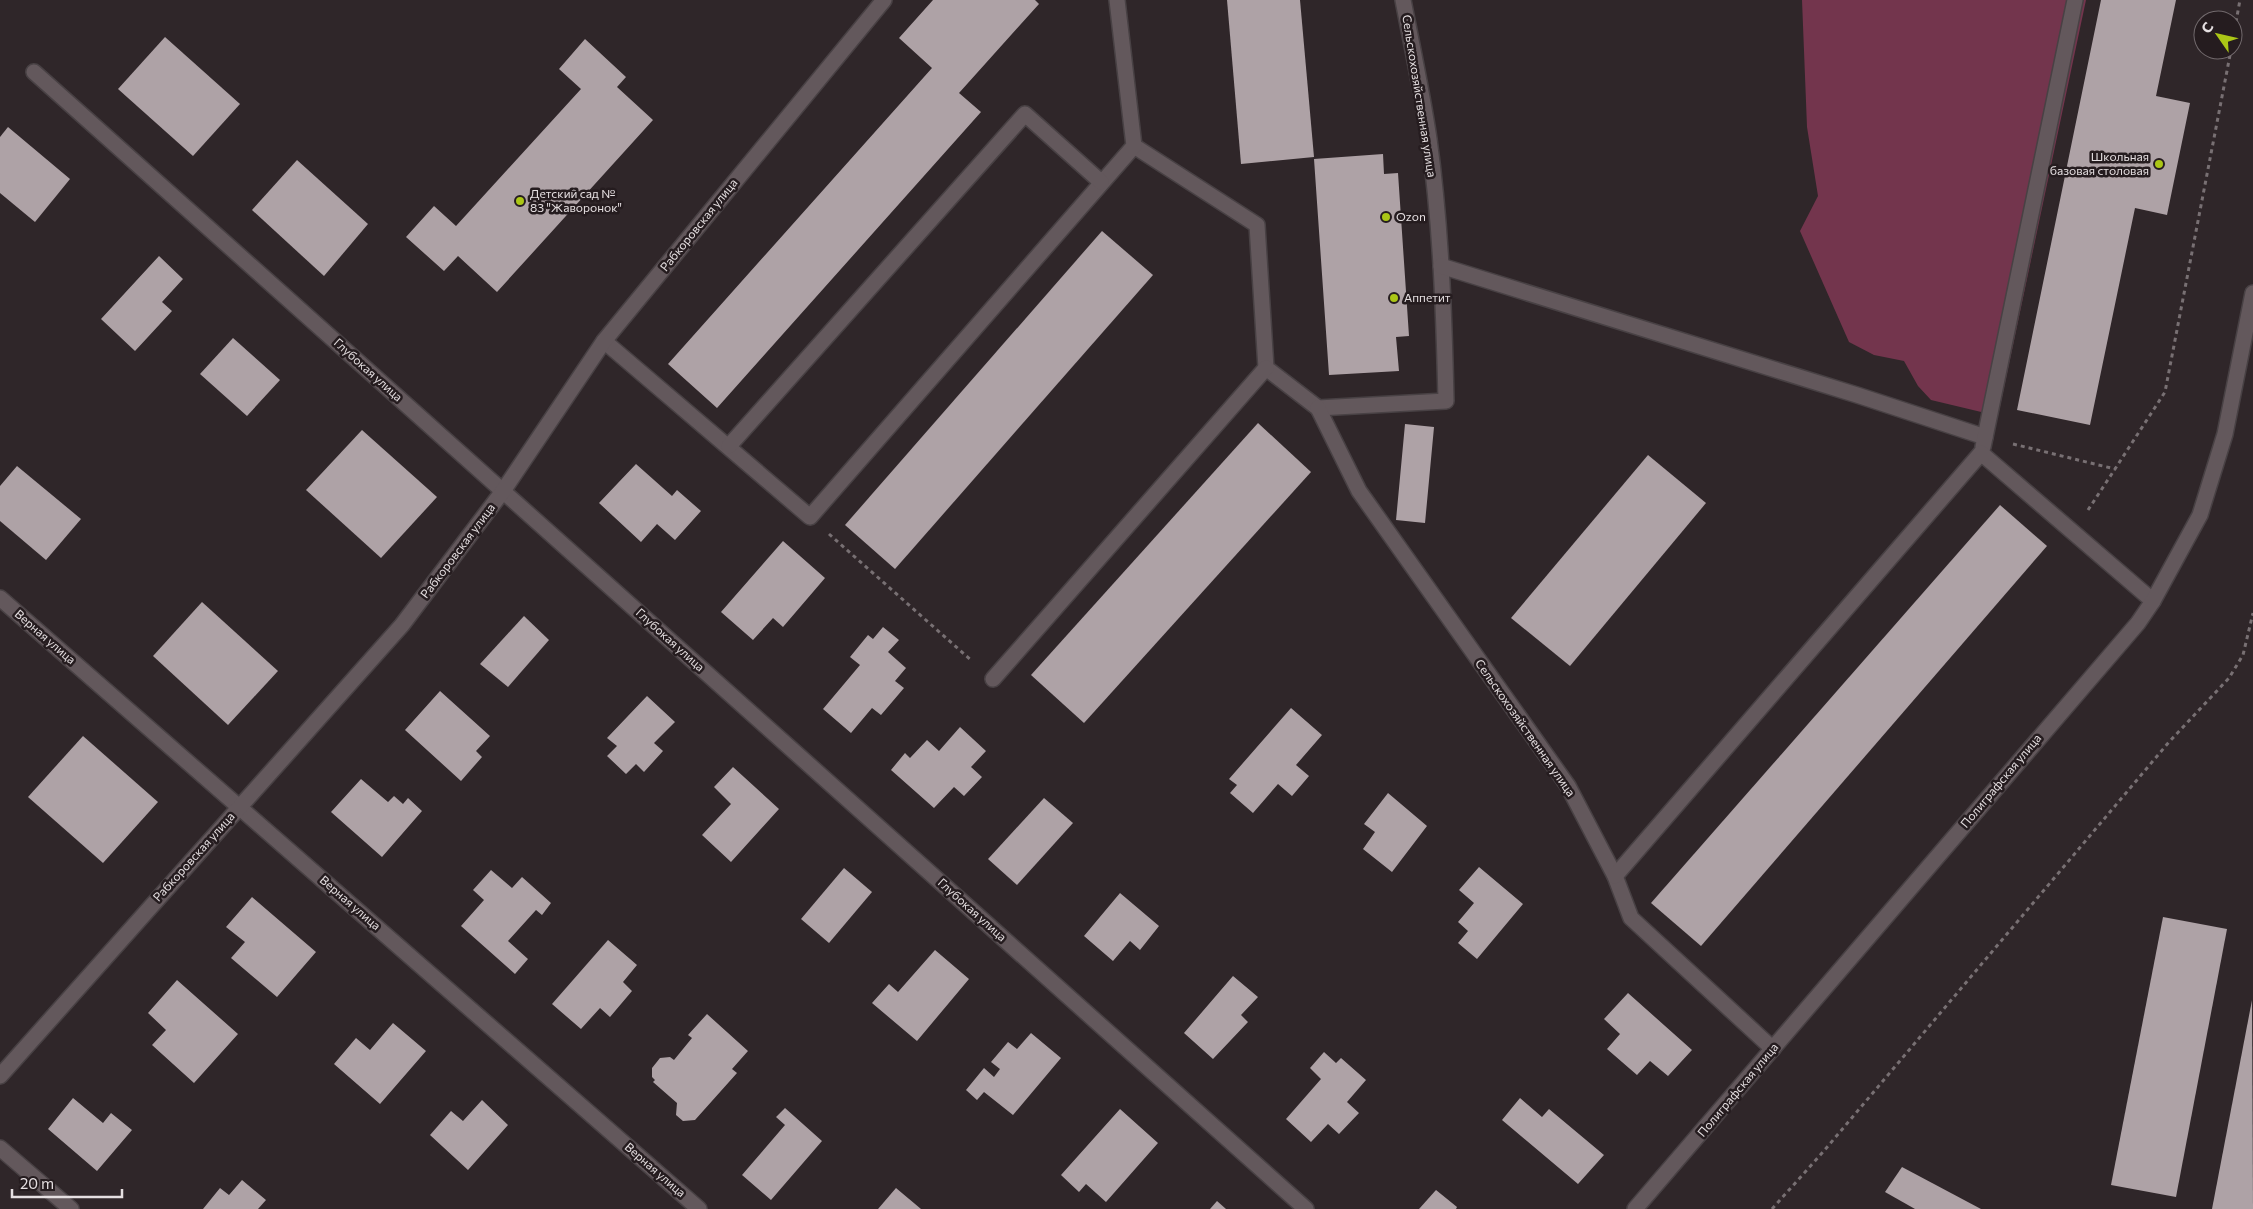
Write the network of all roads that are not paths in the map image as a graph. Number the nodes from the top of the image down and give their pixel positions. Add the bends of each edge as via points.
1 (884, 0) edge
2 (1117, 0) edge
3 (1403, 0) edge
4 (2075, 0) edge
5 (34, 72) dead end
6 (1134, 146) junction
7 (1100, 182) junction
8 (1441, 266) junction
9 (2253, 293) edge
10 (604, 341) junction
11 (1266, 368) junction
12 (1318, 408) junction
13 (1985, 437) junction
14 (729, 446) junction
15 (1981, 453) junction
16 (503, 491) junction
17 (0, 598) edge
18 (2153, 601) junction
19 (993, 679) road end
20 (239, 806) junction
21 (1615, 876) junction
22 (1773, 1049) junction
23 (0, 1076) edge
24 (0, 1148) edge
25 (71, 1209) edge
26 (699, 1209) edge
27 (1306, 1209) edge
28 (1636, 1209) edge

1 - 10 street, Рабкоровская улица
2 - 6 street
3 - 8 street, Сельскохозяйственная улица via 1429,137
4 - 13 street
5 - 16 street, Глубокая улица
6 - 7 street
6 - 11 street via 1257,225
7 - 14 street via 1025,114
7 - 14 street via 810,518
8 - 12 street, Сельскохозяйственная улица via 1446,401
8 - 13 street
9 - 18 street, Полиграфская улица via 2225,434 2200,516
10 - 14 street
10 - 16 street, Рабкоровская улица
11 - 12 street
11 - 19 street
12 - 21 street, Сельскохозяйственная улица via 1359,491 1568,786
13 - 15 street
15 - 18 street
15 - 21 street
16 - 20 street, Рабкоровская улица via 402,625
16 - 27 street, Глубокая улица
17 - 20 street, Верная улица
18 - 22 street, Полиграфская улица via 2138,623
20 - 23 street, Рабкоровская улица
20 - 26 street, Верная улица
21 - 22 street, Сельскохозяйственная улица via 1631,918
22 - 28 street, Полиграфская улица
24 - 25 street

